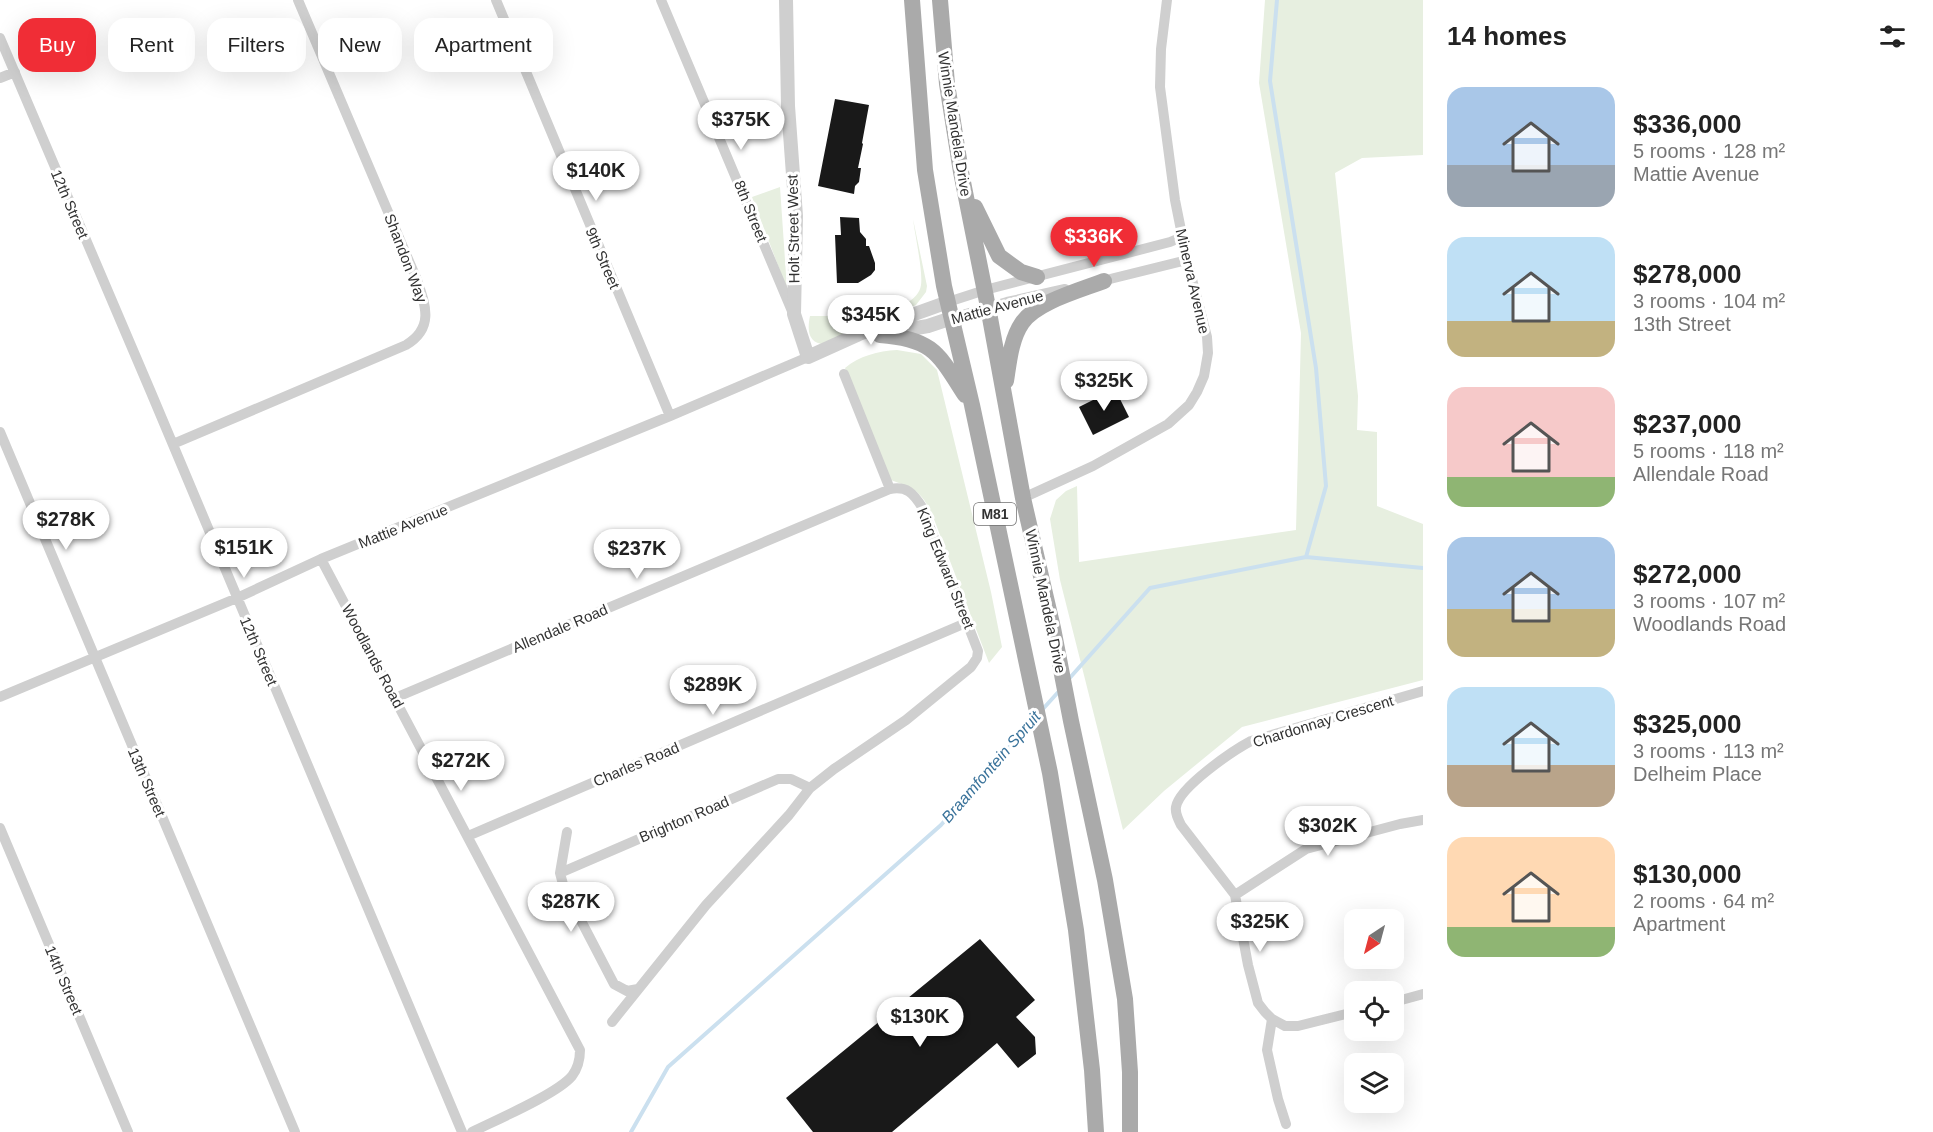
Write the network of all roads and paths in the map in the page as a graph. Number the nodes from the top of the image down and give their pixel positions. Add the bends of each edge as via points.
1 (298, 0) edge
2 (496, 0) edge
3 (661, 0) edge
4 (786, 0) edge
5 (912, 0) edge
6 (940, 0) edge
7 (1167, 0) edge
8 (0, 38) edge
9 (15, 72) junction
10 (0, 78) edge
11 (954, 128) junction
12 (1182, 237) junction
13 (1187, 260) junction
14 (1037, 277) junction
15 (1104, 281) junction
16 (985, 290) junction
17 (948, 302) junction
18 (988, 307) junction
19 (794, 314) junction
20 (952, 318) junction
21 (880, 335) junction
22 (808, 357) junction
23 (844, 374) dead end
24 (1004, 395) junction
25 (972, 405) junction
26 (670, 416) junction
27 (0, 432) edge
28 (173, 444) junction
29 (890, 489) junction
30 (1023, 498) junction
31 (321, 559) junction
32 (237, 598) junction
33 (968, 622) junction
34 (94, 656) junction
35 (1423, 691) edge
36 (0, 697) edge
37 (395, 698) junction
38 (810, 788) junction
39 (1423, 820) edge
40 (0, 828) edge
41 (567, 832) dead end
42 (468, 836) junction
43 (560, 873) junction
44 (1235, 895) junction
45 (638, 988) junction
46 (1423, 994) edge
47 (1404, 999) edge
48 (1344, 1014) edge
49 (1272, 1019) junction
50 (612, 1022) dead end
51 (1130, 1072) junction
52 (1286, 1124) dead end
53 (128, 1132) edge
54 (296, 1132) edge
55 (462, 1132) edge
56 (472, 1132) edge
57 (1096, 1132) edge
58 (1130, 1132) edge
59 (1140, 1132) edge

1 - 28 street, Shandon Way via 417,280 425,309 423,328 406,345
2 - 26 street, 9th Street
3 - 19 street, 8th Street
4 - 19 street, Holt Street West via 796,216
5 - 17 main road, Winnie Mandela Drive / M81 via 925,170
6 - 11 main road, Winnie Mandela Drive / M81
7 - 12 street, Minerva Avenue via 1160,87
8 - 9 street, 12th Street
9 - 10 street
9 - 28 street, 12th Street
11 - 14 main road via 976,211 999,256 1021,272
11 - 16 main road, Winnie Mandela Drive / M81
12 - 13 street, Minerva Avenue
12 - 14 street, Mattie Avenue
13 - 15 street, Mattie Avenue
13 - 30 street, Minerva Avenue via 1208,352 1204,376 1189,405 1168,424 1094,466
14 - 16 street, Mattie Avenue
15 - 18 street, Mattie Avenue
15 - 24 main road via 1043,305 1025,318 1014,340
16 - 17 street, Mattie Avenue
16 - 18 main road, Winnie Mandela Drive / M81
17 - 20 main road, Winnie Mandela Drive / M81
17 - 22 street, Mattie Avenue
18 - 20 street, Mattie Avenue
18 - 24 main road, Winnie Mandela Drive / M81
19 - 22 street, 8th Street
20 - 21 street, Mattie Avenue
20 - 25 main road, Winnie Mandela Drive / M81
21 - 22 street, Mattie Avenue
21 - 25 main road via 905,337 929,348
22 - 26 street, Mattie Avenue
23 - 29 street
24 - 30 main road, Winnie Mandela Drive / M81
25 - 57 main road, Winnie Mandela Drive / M81 via 1050,773 1076,930
26 - 31 street, Mattie Avenue
27 - 34 street, 13th Street
28 - 32 street, 12th Street
29 - 33 street, King Edward Street via 910,490 922,507
29 - 37 street, Allendale Road
30 - 51 main road, Winnie Mandela Drive / M81 via 1105,880 1125,999
31 - 32 street, Mattie Avenue
31 - 37 street, Woodlands Road
32 - 34 street, Mattie Avenue
32 - 55 street, 12th Street
33 - 38 street, King Edward Street via 978,654 971,667 906,720
33 - 42 street, Charles Road
34 - 36 street, Mattie Avenue
34 - 54 street, 13th Street
35 - 44 street, Chardonnay Crescent via 1251,741 1188,788 1176,805 1178,819
37 - 42 street, Woodlands Road
38 - 43 street, Brighton Road via 791,779 777,779
38 - 45 street
39 - 44 street via 1306,849
40 - 53 street, 14th Street
41 - 43 street
42 - 56 street, Woodlands Road via 580,1050 571,1078
43 - 45 street via 608,975 620,988
44 - 49 street via 1258,1003
45 - 50 street
46 - 47 street
48 - 49 street via 1298,1026 1286,1026
49 - 52 street via 1267,1050
51 - 58 main road, Winnie Mandela Drive / M81
51 - 59 main road

